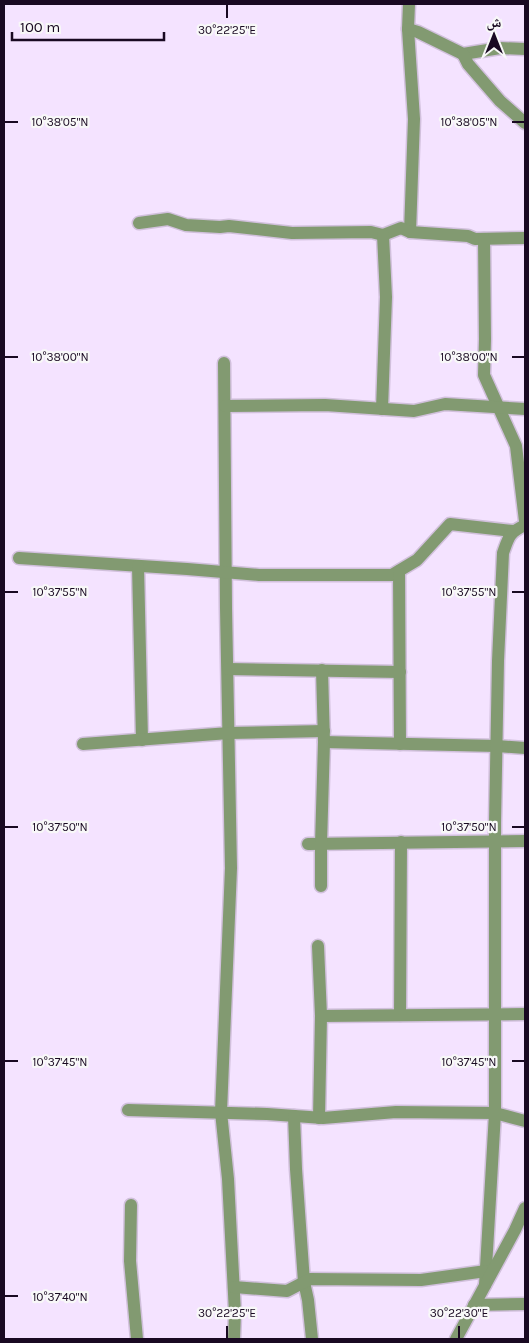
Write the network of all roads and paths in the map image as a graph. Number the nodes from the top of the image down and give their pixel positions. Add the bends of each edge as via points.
1 (409, 4) edge
2 (408, 30) junction
3 (525, 49) edge
4 (464, 54) junction
5 (525, 124) edge
6 (139, 223) dead end
7 (410, 232) junction
8 (383, 236) junction
9 (525, 238) edge
10 (484, 239) junction
11 (224, 363) dead end
12 (225, 406) junction
13 (500, 408) junction
14 (382, 409) junction
15 (525, 409) edge
16 (525, 521) edge
17 (525, 524) edge
18 (513, 530) junction
19 (19, 558) dead end
20 (138, 566) junction
21 (399, 571) junction
22 (226, 572) junction
23 (228, 668) junction
24 (322, 670) junction
25 (400, 672) junction
26 (229, 733) junction
27 (324, 736) junction
28 (142, 740) junction
29 (82, 744) dead end
30 (400, 744) junction
31 (497, 746) junction
32 (525, 748) edge
33 (495, 840) junction
34 (525, 840) edge
35 (401, 842) junction
36 (314, 844) junction
37 (321, 886) dead end
38 (318, 946) dead end
39 (525, 1014) edge
40 (400, 1015) junction
41 (495, 1015) junction
42 (321, 1016) junction
43 (128, 1110) dead end
44 (221, 1112) junction
45 (495, 1114) junction
46 (294, 1116) junction
47 (319, 1118) junction
48 (525, 1121) edge
49 (131, 1205) dead end
50 (525, 1208) edge
51 (520, 1230) edge
52 (486, 1271) junction
53 (304, 1282) junction
54 (485, 1285) junction
55 (234, 1287) junction
56 (525, 1304) edge
57 (474, 1305) junction
58 (136, 1339) edge
59 (234, 1339) edge
60 (312, 1339) edge
61 (456, 1339) edge

1 - 2 street
2 - 4 street
2 - 7 street via 414,119
3 - 4 street via 500,48
4 - 5 street via 468,64 500,101
6 - 8 street via 168,218 186,225 292,233 371,232
7 - 8 street via 401,228
7 - 10 street
8 - 14 street via 386,297
9 - 10 street
10 - 13 street via 484,375
11 - 12 street
12 - 14 street via 325,405
12 - 22 street
13 - 14 street via 445,404 414,411
13 - 15 street
13 - 16 street via 516,446
17 - 18 street
18 - 21 street via 450,524 417,560
18 - 31 street via 503,552
19 - 20 street
20 - 22 street
20 - 28 street
21 - 22 street via 392,575
21 - 25 street
22 - 23 street
23 - 24 street
23 - 26 street
24 - 25 street
24 - 27 street
25 - 30 street
26 - 27 street
26 - 28 street
26 - 44 street via 231,868
27 - 30 street
27 - 36 street
28 - 29 street
30 - 31 street
31 - 32 street
31 - 33 street
33 - 34 street
33 - 35 street
33 - 41 street
35 - 36 street
35 - 40 street
36 - 37 street
38 - 42 street
39 - 41 street
40 - 41 street
40 - 42 street
41 - 45 street
42 - 47 street
43 - 44 street
44 - 46 street
44 - 55 street
45 - 47 street via 396,1112
45 - 48 street
45 - 52 street
46 - 47 street
46 - 53 street
49 - 58 street via 130,1261
50 - 51 street
51 - 54 street
52 - 53 street via 421,1280 310,1279
52 - 54 street
53 - 55 street via 288,1291
53 - 60 street
54 - 57 street
55 - 59 street
56 - 57 street
57 - 61 street

